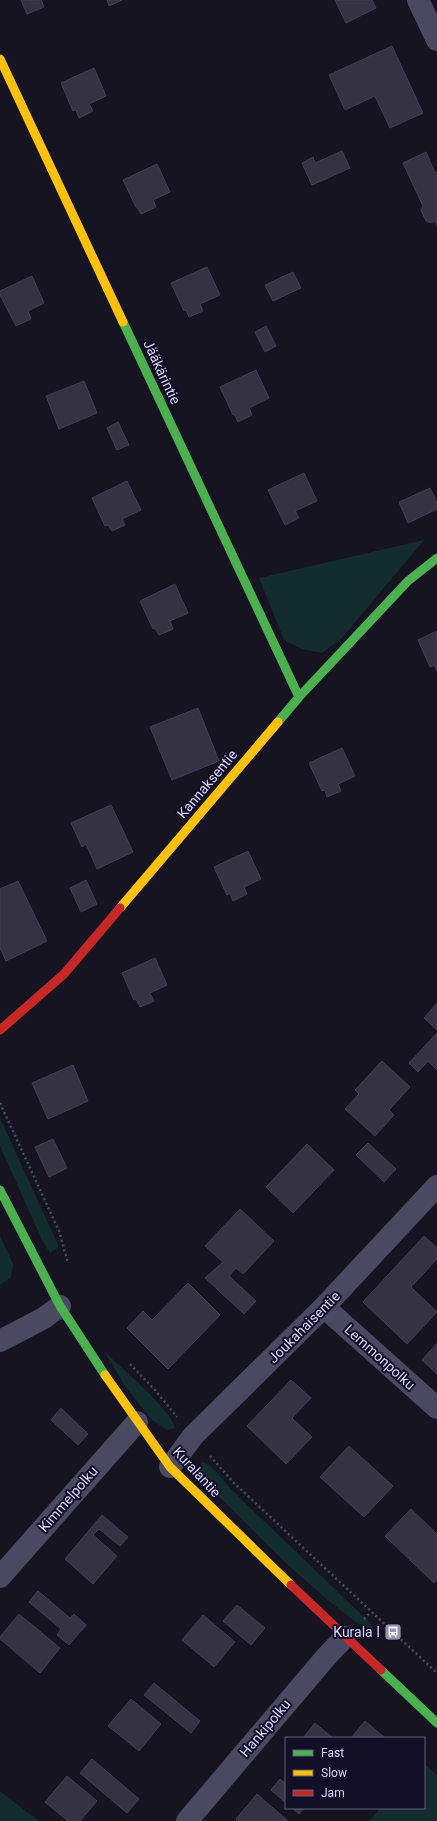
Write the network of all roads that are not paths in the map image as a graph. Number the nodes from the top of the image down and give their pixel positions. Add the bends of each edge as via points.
1 (418, 0) edge
2 (437, 40) edge
3 (0, 59) edge
4 (437, 558) edge
5 (299, 697) junction
6 (0, 1030) edge
7 (437, 1186) edge
8 (0, 1190) edge
9 (60, 1306) junction
10 (324, 1307) junction
11 (0, 1341) edge
12 (437, 1408) edge
13 (137, 1422) junction
14 (170, 1466) junction
15 (0, 1577) edge
16 (345, 1637) junction
17 (437, 1723) edge
18 (187, 1821) edge

1 - 2 street
3 - 5 street, Jääkärintie
4 - 5 street, Kannaksentie via 408,581
5 - 6 street, Kannaksentie via 64,974
7 - 10 street, Joukahaisentie
8 - 9 street, Kuralantie
9 - 11 street via 44,1318
9 - 13 street, Kuralantie
10 - 12 street, Lemmonpolku
10 - 14 street, Joukahaisentie via 193,1436
13 - 14 street, Kuralantie
13 - 15 street, Kimmelpolku
14 - 16 street, Kuralantie
16 - 17 street, Kuralantie
16 - 18 street, Hankipolku

